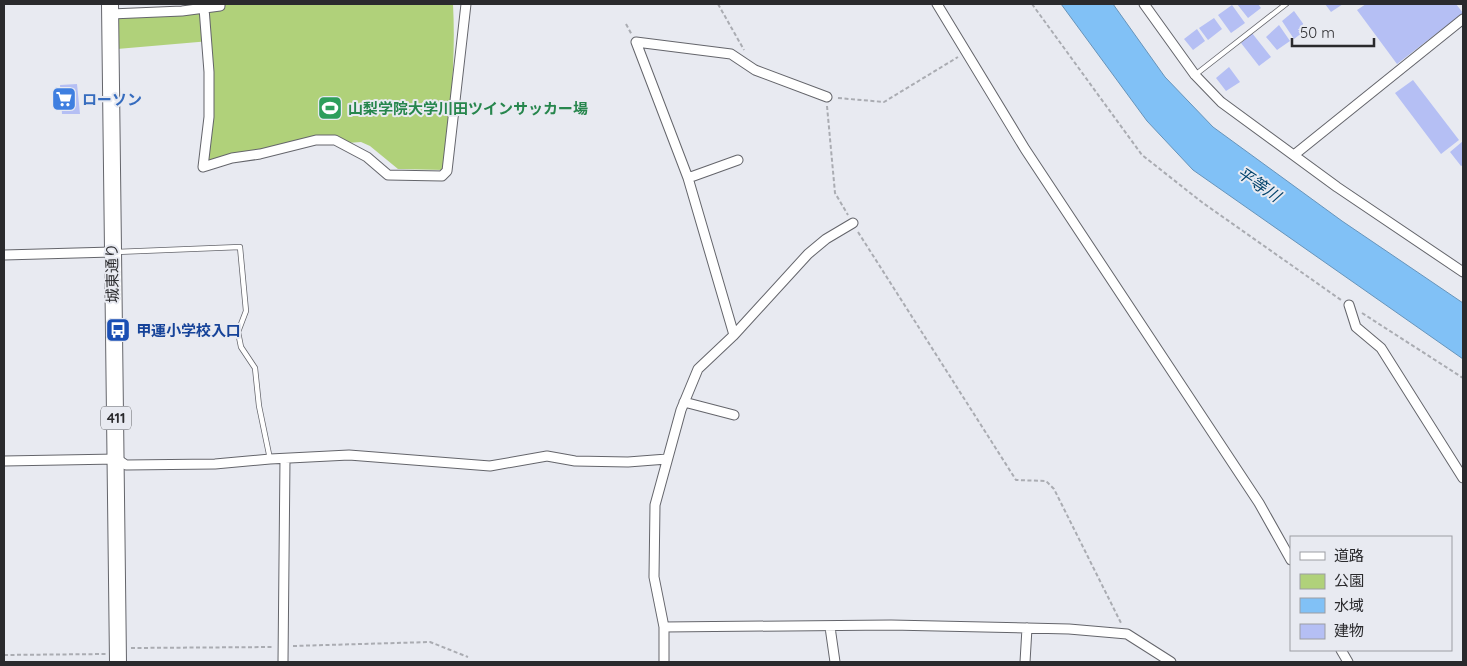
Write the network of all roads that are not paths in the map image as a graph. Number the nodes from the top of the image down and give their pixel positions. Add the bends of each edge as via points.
1 (220, 4) edge
2 (466, 4) edge
3 (937, 4) edge
4 (1144, 4) edge
5 (1286, 4) edge
6 (204, 8) junction
7 (110, 9) edge
8 (1463, 18) edge
9 (1195, 75) junction
10 (827, 97) road end
11 (1294, 155) junction
12 (738, 160) dead end
13 (688, 178) junction
14 (853, 223) road end
15 (112, 252) junction
16 (4, 254) edge
17 (1463, 272) edge
18 (1349, 305) road end
19 (734, 334) junction
20 (684, 402) junction
21 (734, 415) dead end
22 (117, 459) junction
23 (270, 459) junction
24 (285, 459) junction
25 (667, 459) junction
26 (4, 461) edge
27 (1463, 478) edge
28 (1290, 558) edge
29 (664, 627) junction
30 (830, 627) junction
31 (1027, 628) junction
32 (1342, 651) edge
33 (118, 655) edge
34 (283, 662) edge
35 (664, 662) edge
36 (835, 662) edge
37 (1025, 662) edge
38 (1171, 662) edge
39 (1348, 662) edge

1 - 6 street
2 - 6 street via 447,171 442,176 388,175 367,157 335,140 316,140 203,167 209,117
3 - 28 street via 1025,149 1259,503
4 - 9 street
5 - 9 lane
6 - 7 street
7 - 15 highway, 城東通り / 411
8 - 11 street
9 - 11 street via 1221,102
10 - 13 street via 755,70 730,54 636,42
11 - 17 street via 1395,228
12 - 13 street
13 - 19 street
14 - 19 street via 808,254
15 - 16 street
15 - 22 highway, 城東通り / 411
15 - 23 lane via 240,247 246,311 238,332 240,347 254,368
18 - 27 street via 1356,327 1381,348
19 - 20 street via 698,369
20 - 21 street
20 - 25 street
22 - 23 street via 126,465 215,464
22 - 26 street
22 - 33 highway, 城東通り / 411
23 - 24 street
24 - 25 street via 349,455 490,466 547,456 575,461
24 - 34 street
25 - 29 street via 655,505 654,577
29 - 30 street
29 - 35 street
30 - 31 street
30 - 36 street
31 - 37 street
31 - 38 street via 1127,634
32 - 39 street

